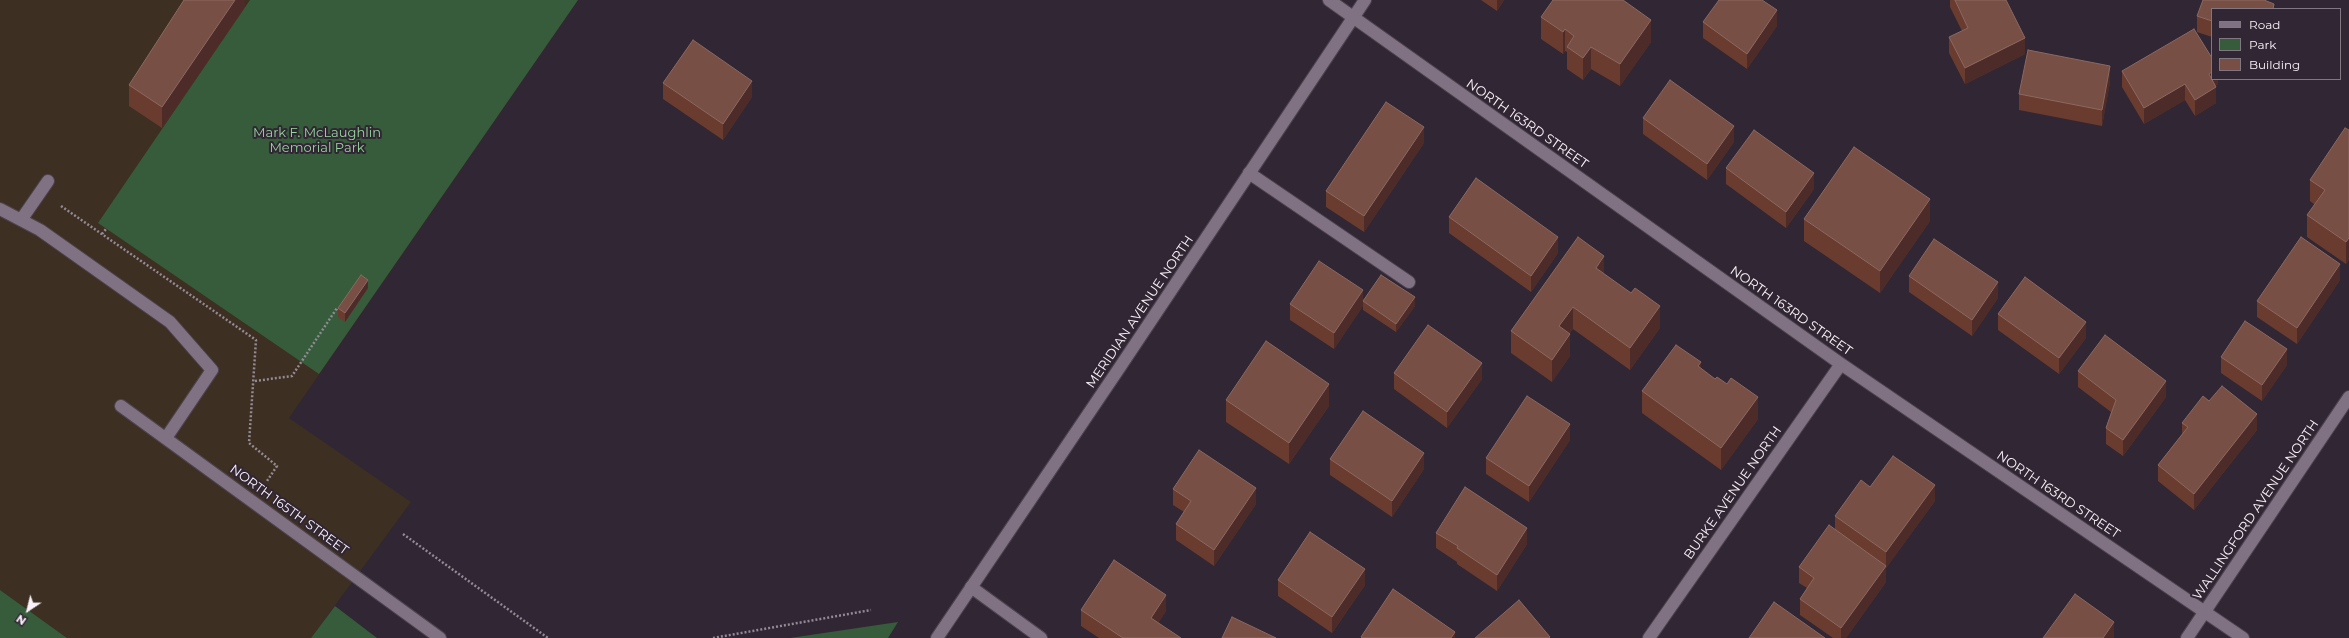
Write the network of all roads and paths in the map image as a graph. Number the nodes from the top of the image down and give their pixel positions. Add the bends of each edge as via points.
1 (1329, 0) edge
2 (1365, 0) edge
3 (1352, 18) junction
4 (1249, 173) junction
5 (48, 181) dead end
6 (0, 209) edge
7 (21, 220) junction
8 (106, 229) dead end
9 (102, 234) dead end
10 (1409, 282) dead end
11 (342, 312) edge
12 (1841, 364) junction
13 (254, 381) dead end
14 (2349, 397) edge
15 (121, 406) dead end
16 (166, 438) junction
17 (403, 534) dead end
18 (971, 587) junction
19 (871, 610) dead end
20 (2204, 612) junction
21 (440, 638) edge
22 (548, 638) edge
23 (713, 638) edge
24 (937, 638) edge
25 (1042, 638) edge
26 (1649, 638) edge
27 (2187, 638) edge
28 (2243, 638) edge

1 - 3 street, NORTH 163RD STREET
2 - 3 street, MERIDIAN AVENUE NORTH
3 - 4 street, MERIDIAN AVENUE NORTH
3 - 12 street, NORTH 163RD STREET
4 - 10 street
4 - 18 street, MERIDIAN AVENUE NORTH
5 - 7 street
6 - 7 street
7 - 16 street via 40,230 170,322 212,370
8 - 9 path
11 - 13 path via 337,308 292,376
12 - 20 street, NORTH 163RD STREET
12 - 26 street, BURKE AVENUE NORTH
14 - 20 street, WALLINGFORD AVENUE NORTH
15 - 16 street, NORTH 165TH STREET
16 - 21 street, NORTH 165TH STREET
17 - 22 path
18 - 24 street, MERIDIAN AVENUE NORTH
18 - 25 street
19 - 23 path
20 - 27 street, WALLINGFORD AVENUE NORTH
20 - 28 street, NORTH 163RD STREET

